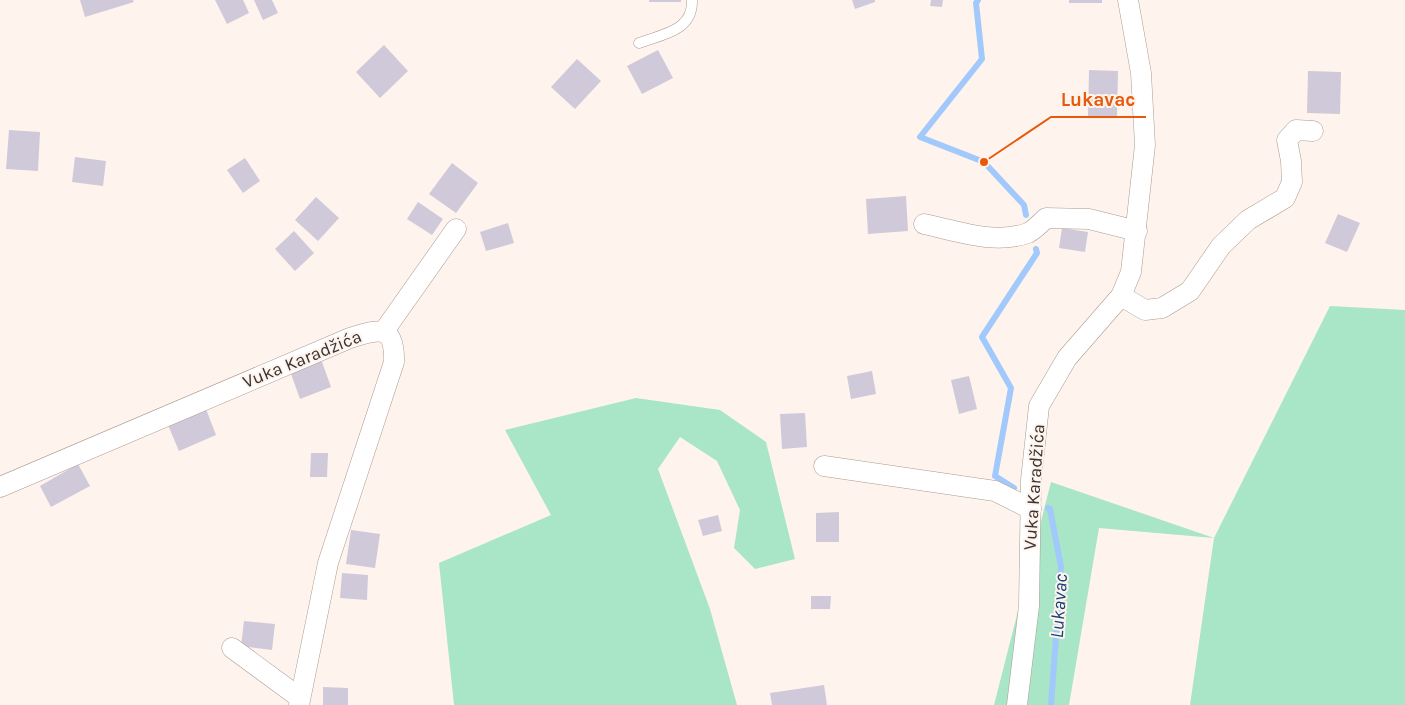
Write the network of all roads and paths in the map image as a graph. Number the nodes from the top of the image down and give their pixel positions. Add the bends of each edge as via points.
1 (692, 0) edge
2 (1128, 0) edge
3 (639, 43) dead end
4 (1313, 131) dead end
5 (924, 224) dead end
6 (456, 229) dead end
7 (1137, 231) junction
8 (1121, 296) junction
9 (384, 331) junction
10 (824, 466) dead end
11 (0, 487) edge
12 (1031, 509) junction
13 (232, 648) dead end
14 (299, 702) edge
15 (1017, 705) edge

1 - 3 lane via 692,13 686,24
2 - 7 street, Vuka Karadžića via 1141,73 1145,145
4 - 8 street via 1296,130 1287,140 1292,182 1285,198 1248,220 1228,239 1190,291 1162,308 1144,310
5 - 7 street via 983,237 1029,232 1046,218 1089,219
6 - 9 street
7 - 8 street, Vuka Karadžića via 1131,272
8 - 12 street, Vuka Karadžića via 1066,358 1040,406 1031,480
9 - 11 street, Vuka Karadžića via 372,330 350,338
9 - 14 street, Vuka Karadžića via 394,346 394,362 328,563
10 - 12 street via 995,491
12 - 15 street, Vuka Karadžića via 1029,606
13 - 14 street

